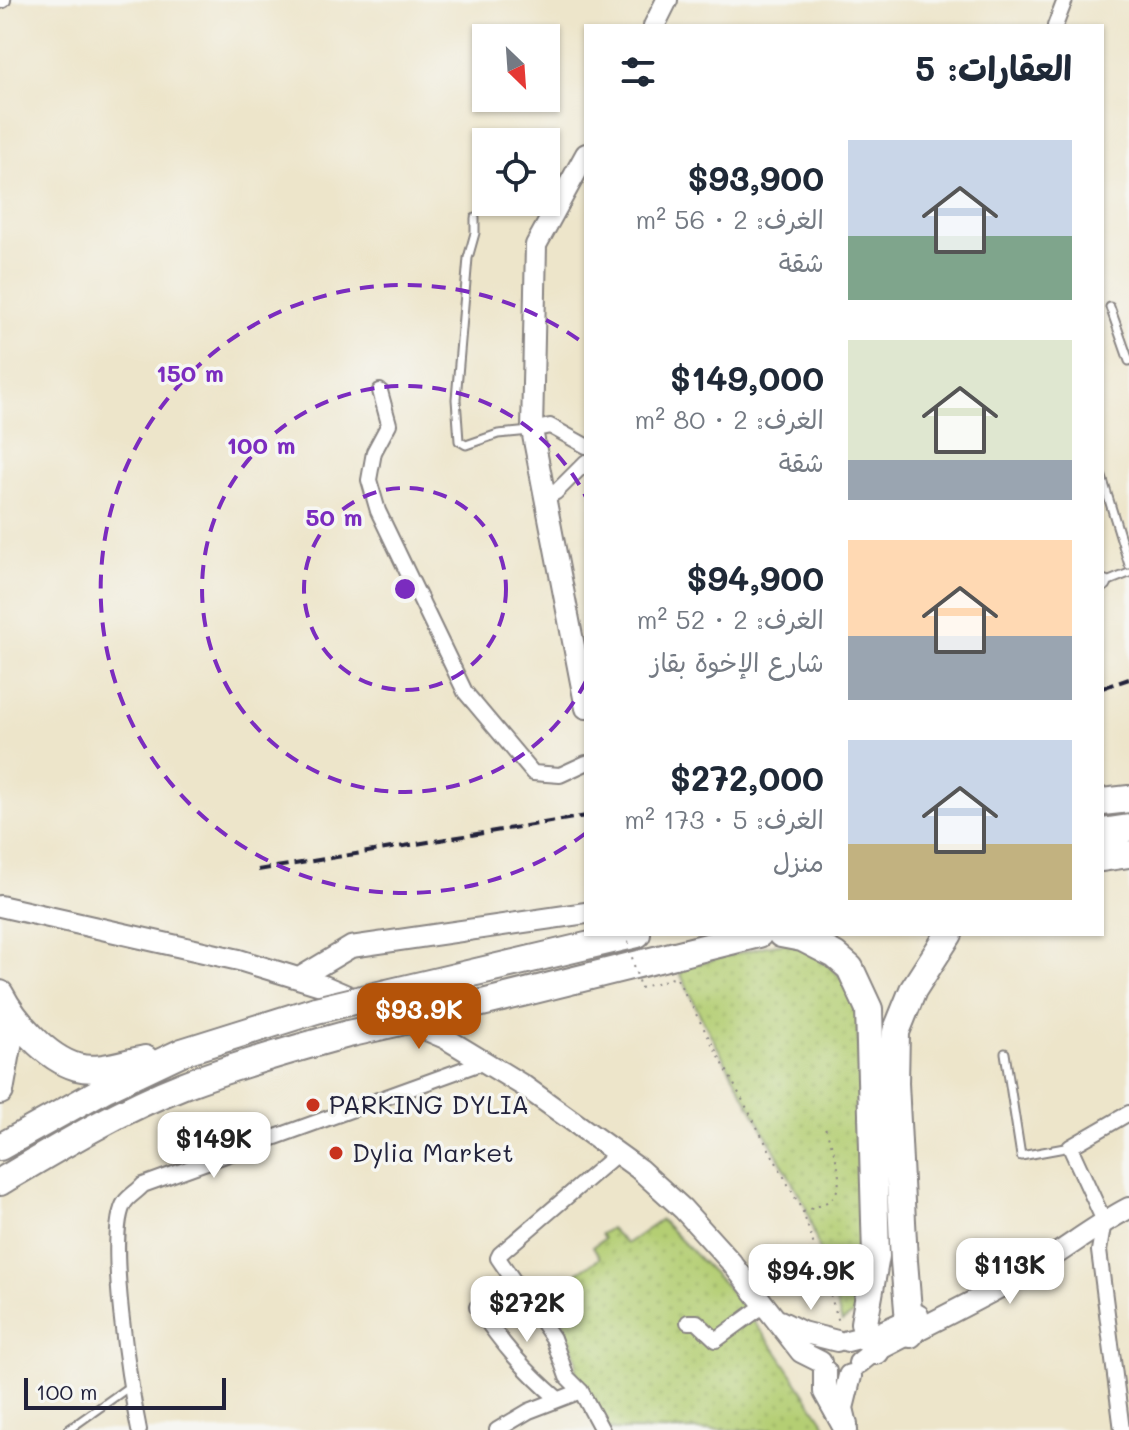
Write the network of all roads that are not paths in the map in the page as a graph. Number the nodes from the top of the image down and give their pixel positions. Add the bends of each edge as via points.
1 (667, 0) edge
2 (1065, 0) edge
3 (655, 24) edge
4 (1056, 24) edge
5 (584, 158) edge
6 (475, 218) dead end
7 (1110, 307) dead end
8 (1129, 361) edge
9 (380, 391) dead end
10 (532, 430) junction
11 (584, 445) edge
12 (584, 464) edge
13 (1104, 484) edge
14 (545, 498) junction
15 (1129, 565) edge
16 (1129, 573) edge
17 (1104, 584) edge
18 (584, 698) edge
19 (584, 764) edge
20 (1129, 799) edge
21 (1104, 802) edge
22 (1129, 828) edge
23 (1104, 832) edge
24 (1129, 854) edge
25 (1104, 858) edge
26 (0, 906) edge
27 (584, 913) edge
28 (629, 936) edge
29 (751, 936) edge
30 (792, 936) edge
31 (948, 936) edge
32 (299, 978) junction
33 (2, 999) edge
34 (182, 1052) junction
35 (1005, 1053) dead end
36 (486, 1061) junction
37 (0, 1091) edge
38 (1129, 1113) edge
39 (0, 1147) edge
40 (1070, 1147) junction
41 (618, 1153) junction
42 (0, 1182) edge
43 (1129, 1208) edge
44 (1104, 1221) junction
45 (477, 1307) dead end
46 (769, 1311) junction
47 (688, 1322) dead end
48 (909, 1327) junction
49 (854, 1350) junction
50 (823, 1367) junction
51 (130, 1386) junction
52 (581, 1391) junction
53 (558, 1399) junction
54 (68, 1430) edge
55 (139, 1430) edge
56 (497, 1430) edge
57 (602, 1430) edge
58 (847, 1430) edge
59 (1122, 1430) edge

1 - 3 street
2 - 4 street
5 - 10 street via 536,245
6 - 10 lane via 456,399 459,441 466,445
7 - 8 lane
9 - 19 street via 389,424 374,452 369,480 378,511 465,692 533,773 560,775
10 - 11 street via 550,426
10 - 14 street
12 - 14 street
13 - 15 lane
14 - 18 street
16 - 17 lane
20 - 21 highway
22 - 23 highway
24 - 25 highway
26 - 32 street
27 - 32 street via 351,947
28 - 34 highway, bridge via 316,1010
29 - 42 highway, bridge via 248,1063 119,1115
30 - 49 highway via 835,955 850,968 869,1009 877,1232 874,1276
31 - 48 highway via 913,990 896,1032
32 - 36 street via 380,1008
33 - 34 highway via 54,1056 77,1067 99,1068
33 - 37 highway via 10,1035
34 - 39 highway
35 - 40 lane via 1021,1156
36 - 41 street
36 - 51 street via 143,1185 124,1203 118,1227
38 - 40 street
40 - 44 street
41 - 46 street via 683,1209
41 - 52 street via 498,1258 538,1313 567,1377
43 - 44 street
44 - 48 street via 1023,1275
44 - 59 street via 1099,1251
45 - 53 street via 526,1372
46 - 47 street via 716,1340 697,1322
46 - 49 street via 802,1332
46 - 50 street via 801,1352
48 - 49 street
49 - 50 street via 823,1350
49 - 50 street via 839,1379
49 - 58 main road via 842,1408
50 - 58 main road via 825,1392
51 - 54 lane
51 - 55 street
52 - 53 street
52 - 57 street
53 - 56 street

